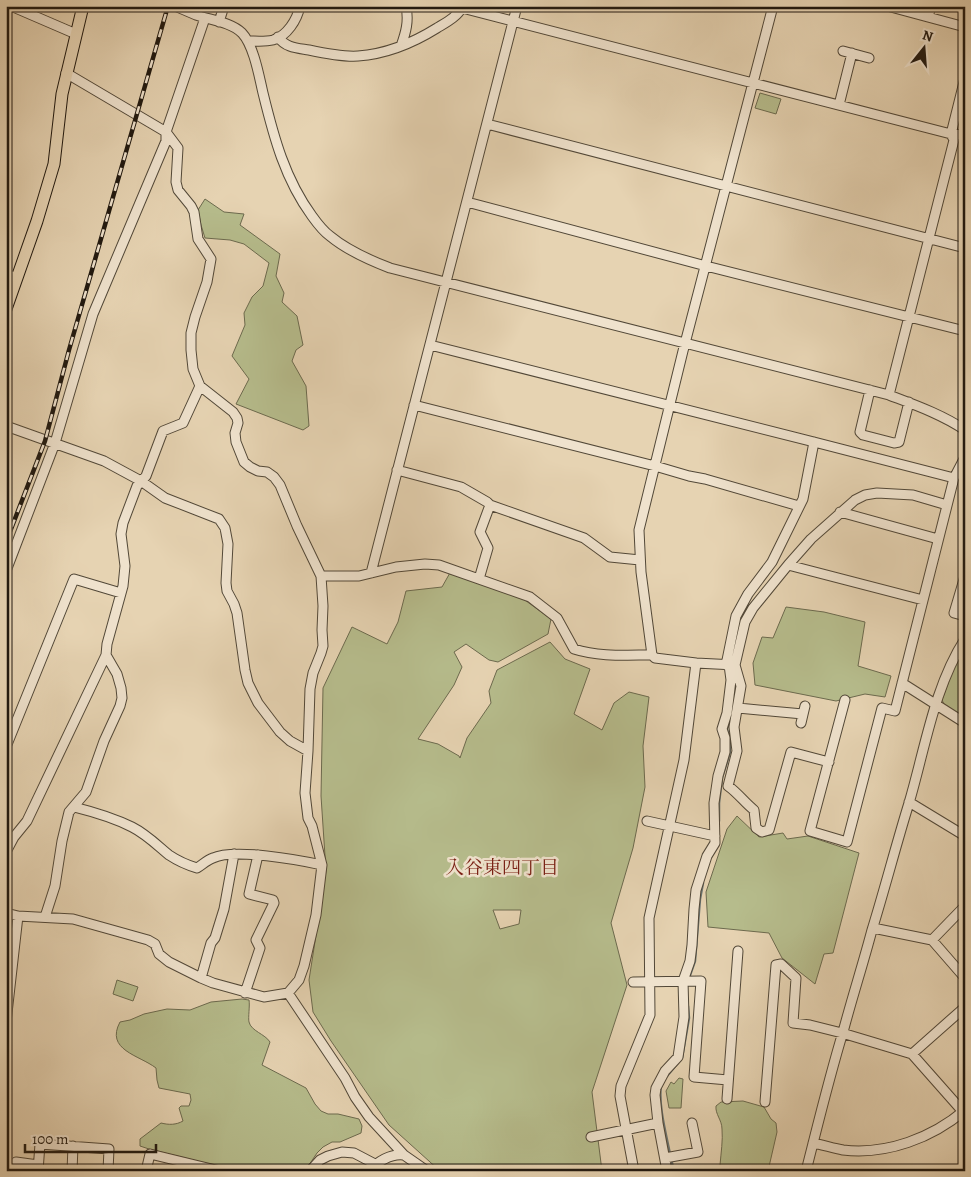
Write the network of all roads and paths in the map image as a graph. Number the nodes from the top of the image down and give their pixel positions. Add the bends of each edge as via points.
1 (11, 6) edge
2 (82, 6) edge
3 (175, 6) edge
4 (224, 6) edge
5 (300, 6) edge
6 (406, 6) edge
7 (517, 6) edge
8 (773, 6) edge
9 (888, 6) edge
10 (931, 6) edge
11 (462, 7) edge
12 (200, 13) edge
13 (928, 17) junction
14 (513, 21) junction
15 (220, 22) junction
16 (965, 27) edge
17 (76, 34) junction
18 (278, 37) junction
19 (248, 41) junction
20 (402, 46) junction
21 (870, 58) dead end
22 (66, 73) junction
23 (965, 78) edge
24 (753, 83) junction
25 (839, 105) junction
26 (487, 124) junction
27 (166, 132) junction
28 (951, 134) junction
29 (965, 135) edge
30 (727, 187) junction
31 (467, 202) junction
32 (929, 239) junction
33 (965, 248) edge
34 (706, 266) junction
35 (12, 276) edge
36 (446, 282) junction
37 (6, 309) edge
38 (908, 316) junction
39 (965, 331) edge
40 (685, 343) junction
41 (430, 344) junction
42 (200, 386) junction
43 (870, 390) junction
44 (888, 395) junction
45 (909, 402) junction
46 (414, 405) junction
47 (669, 405) junction
48 (6, 426) edge
49 (965, 430) edge
50 (814, 442) junction
51 (55, 443) junction
52 (965, 457) edge
53 (655, 466) junction
54 (397, 470) junction
55 (954, 478) junction
56 (141, 481) junction
57 (947, 505) junction
58 (490, 506) junction
59 (799, 506) junction
60 (840, 512) junction
61 (938, 539) junction
62 (640, 560) junction
63 (788, 565) junction
64 (6, 571) edge
65 (370, 573) junction
66 (321, 576) junction
67 (965, 576) edge
68 (478, 579) junction
69 (121, 593) junction
70 (923, 600) junction
71 (965, 616) edge
72 (965, 639) edge
73 (652, 655) junction
74 (106, 656) junction
75 (696, 663) junction
76 (730, 665) junction
77 (902, 683) junction
78 (845, 700) dead end
79 (936, 704) junction
80 (738, 708) junction
81 (803, 714) dead end
82 (965, 723) edge
83 (6, 747) edge
84 (308, 751) junction
85 (829, 762) junction
86 (909, 802) junction
87 (74, 807) junction
88 (646, 820) dead end
89 (670, 826) junction
90 (715, 836) junction
91 (965, 836) edge
92 (6, 852) edge
93 (234, 854) junction
94 (258, 855) junction
95 (322, 865) junction
96 (965, 906) edge
97 (6, 914) edge
98 (18, 916) junction
99 (46, 917) junction
100 (873, 928) junction
101 (932, 940) junction
102 (738, 951) dead end
103 (200, 978) junction
104 (965, 978) edge
105 (688, 981) junction
106 (633, 982) dead end
107 (650, 982) junction
108 (246, 992) junction
109 (288, 993) junction
110 (963, 1012) edge
111 (6, 1022) edge
112 (842, 1033) junction
113 (912, 1054) junction
114 (728, 1080) junction
115 (726, 1099) dead end
116 (765, 1102) dead end
117 (964, 1112) edge
118 (658, 1123) junction
119 (692, 1123) dead end
120 (626, 1130) junction
121 (591, 1136) dead end
122 (813, 1143) junction
123 (73, 1146) junction
124 (404, 1155) junction
125 (669, 1157) junction
126 (372, 1167) edge
127 (38, 1168) edge
128 (14, 1171) edge
129 (72, 1171) edge
130 (108, 1171) edge
131 (146, 1171) edge
132 (220, 1171) edge
133 (310, 1171) edge
134 (427, 1171) edge
135 (634, 1171) edge
136 (667, 1171) edge
137 (806, 1171) edge

1 - 17 street
2 - 17 main road
3 - 12 street
4 - 15 street
5 - 18 street via 292,26
6 - 20 street via 407,30
7 - 14 street
8 - 24 street
9 - 13 street
10 - 13 street
11 - 14 street
11 - 20 street via 457,16
12 - 15 street
12 - 27 street
13 - 16 street
14 - 24 street
14 - 26 street
15 - 19 street via 240,31
17 - 22 main road
18 - 19 street
18 - 20 street via 290,47 357,56 387,52
19 - 36 street via 284,164 301,201 319,225 352,252 390,268
21 - 25 street via 848,52
22 - 27 street
22 - 35 main road via 54,164 38,221
23 - 28 street
24 - 25 street
24 - 30 street
25 - 28 street
26 - 30 street
26 - 31 street
27 - 42 street via 178,148 178,190 194,212 198,239 211,260 208,282 190,333 193,369
27 - 51 street via 166,141 141,204 93,314
28 - 29 street
28 - 32 street via 954,140
30 - 32 street
30 - 34 street
31 - 34 street
31 - 36 street
32 - 33 street
32 - 38 street
34 - 38 street
34 - 40 street
35 - 37 main road
36 - 40 street
36 - 41 street
38 - 39 street
38 - 44 street
40 - 43 street
40 - 47 street
41 - 46 street
41 - 47 street
42 - 56 street via 183,423 164,431
42 - 66 street via 237,418 236,442 244,462 250,468 267,472 280,486
43 - 44 street
43 - 45 street via 860,432 863,435 894,444 899,442
44 - 45 street
45 - 49 street
46 - 53 street
46 - 54 street
47 - 50 street
47 - 53 street
48 - 51 street
50 - 55 street
50 - 59 street
51 - 56 street via 112,464
51 - 64 street
52 - 55 street
53 - 59 street
53 - 62 street via 639,530
54 - 58 street via 461,487
54 - 65 street
55 - 57 street
56 - 69 street via 127,509 121,534 125,566
56 - 84 street via 166,498 219,520 225,528 227,591 237,613 248,683 258,704 280,732
57 - 60 street via 913,496 877,493 855,500
57 - 61 street
58 - 62 street via 584,538 610,557
58 - 68 street via 480,532 488,548
59 - 76 street via 772,562 736,616
60 - 61 street
60 - 63 street
61 - 70 street
62 - 73 street
63 - 70 street
63 - 76 street via 752,608
65 - 66 street
65 - 68 street via 432,564
66 - 84 street via 323,646 310,688
67 - 71 street via 954,613
68 - 73 street via 530,597 557,618 574,650 597,654
69 - 74 street
69 - 83 street via 74,579
70 - 77 street
72 - 79 street
73 - 75 street
74 - 87 street via 117,674 122,698 86,792
74 - 92 street via 28,821
75 - 76 street
75 - 89 street via 684,760
76 - 80 street via 741,686
76 - 90 street via 731,680 722,729 725,752 714,803
77 - 79 street
77 - 85 street via 895,711 882,708 847,842 810,831
78 - 85 street
79 - 82 street
79 - 86 street
80 - 81 street
80 - 85 street via 734,727 737,751 728,786 754,810 756,828 762,832 769,830 791,752
84 - 95 street via 306,806
86 - 91 street
86 - 100 street
87 - 93 street via 132,827 170,855 197,868 213,857
87 - 99 street via 69,812
88 - 89 street
89 - 90 street
89 - 107 street via 649,918
90 - 105 street via 696,890
93 - 94 street
93 - 103 street via 224,909
94 - 95 street
94 - 108 street via 249,894 274,903 256,940 260,948
95 - 109 street via 316,915 304,966 299,980
96 - 101 street
97 - 98 street
98 - 99 street
98 - 111 street
99 - 103 street via 73,919 148,940 169,962
100 - 101 street
100 - 112 street
101 - 104 street
102 - 114 street
103 - 108 street
105 - 107 street
105 - 114 street via 701,981 694,1077
105 - 118 street via 678,1057 656,1088
106 - 107 street
107 - 120 street via 650,1015 621,1086
108 - 109 street via 264,997
109 - 124 street via 369,1117
110 - 113 street
112 - 113 street
112 - 116 street via 792,1023 796,978 781,964 776,965
112 - 122 street
113 - 117 street
114 - 115 street
117 - 122 street via 919,1139 894,1146 868,1151 842,1150
118 - 120 street
118 - 125 street
119 - 125 street via 698,1152
120 - 121 street
120 - 135 street
122 - 137 street
123 - 127 street via 40,1144
123 - 129 street
123 - 130 street via 109,1149
124 - 126 street via 394,1155
124 - 134 street
125 - 136 street
126 - 133 street via 354,1153 342,1152 320,1160
127 - 128 street via 16,1162
131 - 132 street via 150,1154

